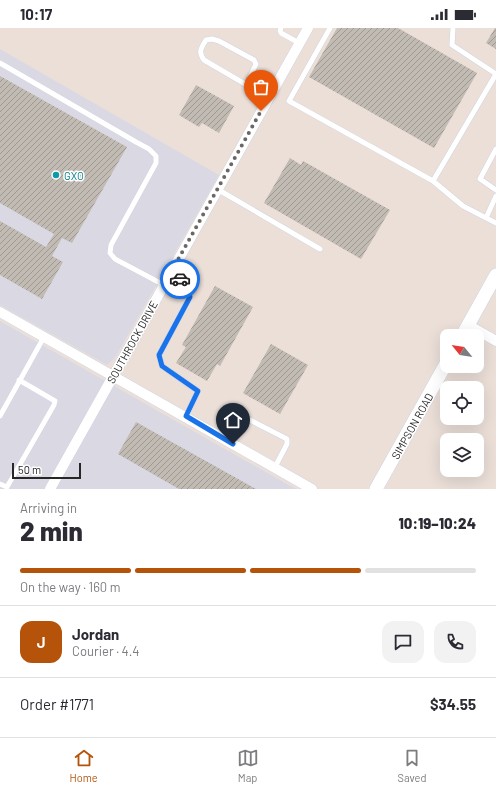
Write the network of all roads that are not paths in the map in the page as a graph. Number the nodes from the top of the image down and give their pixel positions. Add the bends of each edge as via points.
1 (281, 28) edge
2 (308, 28) edge
3 (330, 28) edge
4 (453, 28) edge
5 (299, 44) junction
6 (0, 63) edge
7 (246, 85) junction
8 (269, 98) junction
9 (496, 149) edge
10 (433, 181) junction
11 (218, 190) junction
12 (496, 190) edge
13 (496, 196) edge
14 (486, 218) junction
15 (496, 223) edge
16 (320, 248) dead end
17 (170, 274) junction
18 (496, 275) edge
19 (164, 285) junction
20 (0, 312) edge
21 (466, 329) edge
22 (44, 336) junction
23 (484, 337) edge
24 (496, 341) edge
25 (441, 373) edge
26 (114, 376) junction
27 (19, 380) junction
28 (0, 416) edge
29 (186, 416) junction
30 (220, 436) junction
31 (275, 467) junction
32 (0, 484) edge
33 (50, 489) edge
34 (312, 489) edge
35 (376, 489) edge

1 - 5 lane via 281,33
2 - 5 street, SOUTHROCK DRIVE
3 - 10 lane via 289,101
4 - 10 lane via 452,45 496,74
5 - 8 street, SOUTHROCK DRIVE
6 - 19 lane via 156,156 156,163 111,245 110,253 115,259
7 - 7 lane via 204,60 200,50 206,40 219,41 254,60 256,64
7 - 8 lane
8 - 11 street, SOUTHROCK DRIVE
9 - 12 lane via 480,179
10 - 14 lane via 463,206
11 - 16 lane
11 - 17 street, SOUTHROCK DRIVE
13 - 14 lane
14 - 15 lane
17 - 19 street, SOUTHROCK DRIVE
17 - 29 lane via 187,283 190,297 159,355 162,366 198,391
18 - 21 street
19 - 26 street, SOUTHROCK DRIVE
20 - 22 street
22 - 26 street
22 - 27 lane
23 - 24 street
25 - 35 street, SIMPSON ROAD
26 - 29 street
26 - 33 street, SOUTHROCK DRIVE
27 - 28 lane
27 - 32 lane via 55,401 7,487
29 - 30 street
30 - 31 street
30 - 31 lane via 237,416 242,416 287,439
31 - 34 street

